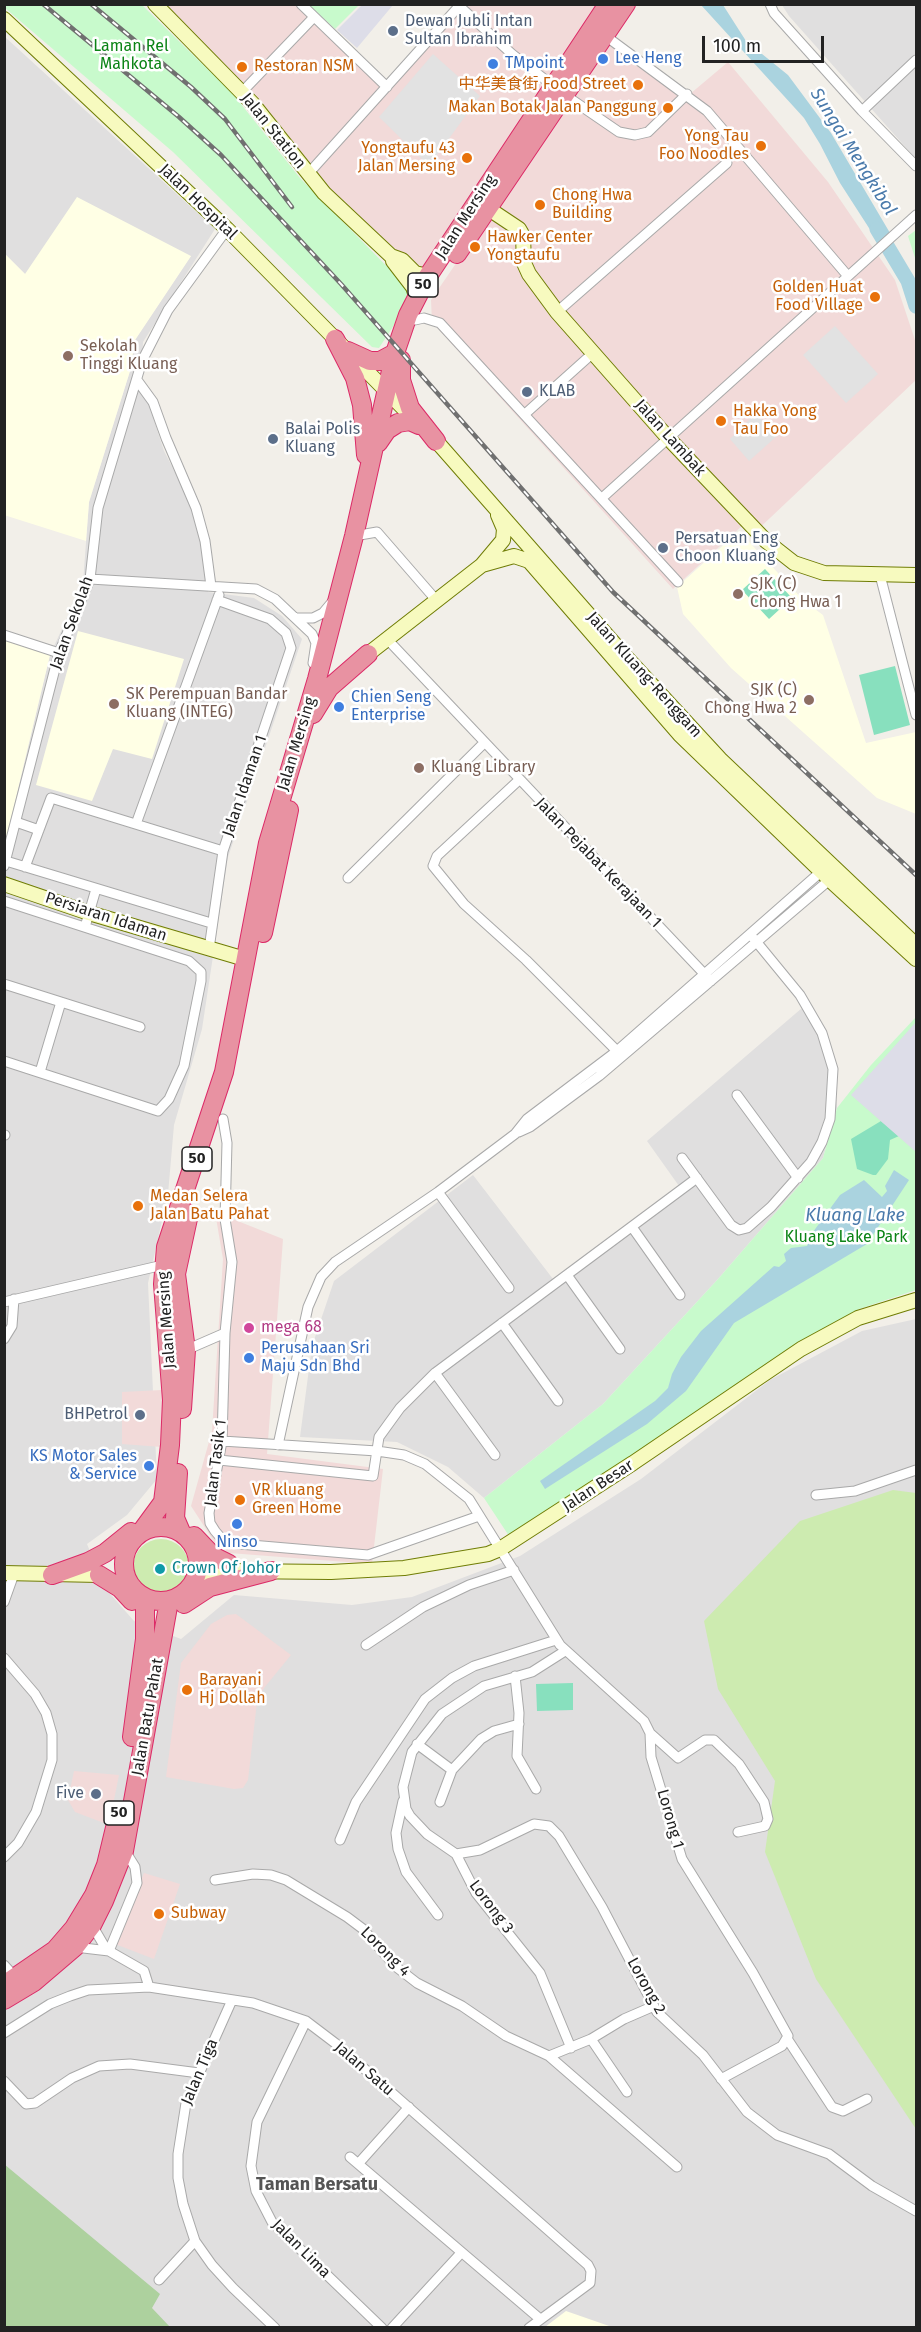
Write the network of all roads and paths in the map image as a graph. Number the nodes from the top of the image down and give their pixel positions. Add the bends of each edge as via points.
1 (301, 4) edge
2 (770, 4) edge
3 (459, 5) edge
4 (163, 7) edge
5 (612, 7) edge
6 (314, 17) junction
7 (4, 19) edge
8 (599, 31) junction
9 (916, 60) edge
10 (387, 87) junction
11 (559, 91) junction
12 (242, 92) junction
13 (687, 94) junction
14 (862, 111) junction
15 (727, 163) dead end
16 (916, 166) edge
17 (308, 174) junction
18 (489, 209) junction
19 (916, 215) edge
20 (463, 224) junction
21 (227, 229) junction
22 (391, 256) junction
23 (847, 275) junction
24 (428, 276) junction
25 (416, 296) junction
26 (557, 312) junction
27 (415, 320) junction
28 (341, 345) junction
29 (593, 353) junction
30 (398, 356) junction
31 (137, 380) junction
32 (387, 391) junction
33 (525, 414) junction
34 (419, 425) junction
35 (669, 439) junction
36 (436, 441) junction
37 (374, 450) junction
38 (366, 484) junction
39 (602, 498) junction
40 (495, 507) junction
41 (354, 536) junction
42 (482, 565) junction
43 (916, 574) edge
44 (880, 575) junction
45 (90, 579) junction
46 (678, 582) dead end
47 (341, 585) junction
48 (211, 586) junction
49 (222, 587) junction
50 (217, 600) junction
51 (437, 600) junction
52 (297, 618) junction
53 (4, 635) edge
54 (387, 639) junction
55 (59, 653) junction
56 (368, 654) junction
57 (916, 716) edge
58 (303, 722) junction
59 (484, 743) junction
60 (519, 780) junction
61 (16, 822) junction
62 (136, 824) junction
63 (39, 830) junction
64 (223, 851) junction
65 (5, 864) edge
66 (25, 867) junction
67 (829, 872) junction
68 (348, 878) dead end
69 (4, 884) edge
70 (96, 889) junction
71 (4, 901) edge
72 (89, 913) junction
73 (211, 923) junction
74 (85, 927) junction
75 (252, 930) junction
76 (750, 934) junction
77 (757, 942) junction
78 (916, 945) edge
79 (209, 949) junction
80 (916, 958) edge
81 (245, 959) junction
82 (708, 978) junction
83 (4, 984) edge
84 (61, 1002) junction
85 (140, 1027) dead end
86 (620, 1054) junction
87 (4, 1061) edge
88 (40, 1072) junction
89 (736, 1095) dead end
90 (223, 1119) junction
91 (682, 1158) dead end
92 (697, 1178) junction
93 (798, 1178) junction
94 (438, 1192) junction
95 (632, 1227) junction
96 (163, 1264) junction
97 (567, 1275) junction
98 (509, 1288) dead end
99 (680, 1295) dead end
100 (9, 1300) edge
101 (916, 1300) edge
102 (502, 1323) junction
103 (225, 1333) junction
104 (4, 1339) edge
105 (620, 1349) dead end
106 (186, 1350) junction
107 (435, 1374) junction
108 (558, 1401) dead end
109 (222, 1441) junction
110 (278, 1445) junction
111 (377, 1451) junction
112 (495, 1455) dead end
113 (219, 1460) junction
114 (916, 1470) edge
115 (172, 1478) junction
116 (816, 1496) dead end
117 (176, 1504) junction
118 (479, 1516) junction
119 (181, 1532) junction
120 (137, 1536) junction
121 (500, 1549) junction
122 (197, 1554) junction
123 (229, 1564) junction
124 (248, 1569) junction
125 (514, 1570) junction
126 (271, 1571) junction
127 (9, 1573) edge
128 (58, 1574) junction
129 (99, 1575) junction
130 (192, 1586) junction
131 (130, 1587) junction
132 (145, 1599) junction
133 (169, 1601) junction
134 (4, 1602) edge
135 (145, 1639) junction
136 (556, 1640) junction
137 (366, 1645) dead end
138 (160, 1651) junction
139 (565, 1651) junction
140 (4, 1658) edge
141 (515, 1676) junction
142 (519, 1724) junction
143 (650, 1733) junction
144 (417, 1744) junction
145 (452, 1770) junction
146 (536, 1789) dead end
147 (404, 1798) junction
148 (440, 1802) dead end
149 (738, 1832) dead end
150 (340, 1840) dead end
151 (124, 1851) junction
152 (456, 1854) junction
153 (4, 1857) edge
154 (215, 1880) dead end
155 (438, 1915) dead end
156 (92, 1925) junction
157 (75, 1947) junction
158 (107, 1950) junction
159 (8, 1976) edge
160 (149, 1987) junction
161 (4, 2000) edge
162 (232, 2000) junction
163 (654, 2006) junction
164 (306, 2021) junction
165 (4, 2033) edge
166 (591, 2039) junction
167 (788, 2040) junction
168 (572, 2048) junction
169 (549, 2056) junction
170 (199, 2073) junction
171 (721, 2079) junction
172 (4, 2081) edge
173 (627, 2092) dead end
174 (867, 2099) dead end
175 (409, 2107) junction
176 (350, 2157) dead end
177 (358, 2164) junction
178 (677, 2167) dead end
179 (916, 2211) edge
180 (195, 2241) junction
181 (461, 2253) junction
182 (159, 2280) dead end
183 (540, 2319) junction
184 (275, 2328) edge
185 (382, 2328) edge
186 (392, 2328) edge
187 (530, 2328) edge

1 - 6 street
2 - 14 street
3 - 10 street
3 - 11 street
4 - 12 main road, Jalan Station
5 - 8 highway, Jalan Mersing / 50
6 - 10 street
6 - 12 street
7 - 21 main road, Jalan Hospital
8 - 11 highway, Jalan Mersing / 50
8 - 13 street
9 - 14 street
10 - 17 street
11 - 13 street via 619,132 641,134 653,128
11 - 18 highway, Jalan Mersing / 50
11 - 20 highway, Jalan Mersing / 50
12 - 17 main road, Jalan Station
13 - 23 street via 707,111
14 - 16 street
15 - 26 street
17 - 22 main road, Jalan Station
18 - 20 highway via 479,208
18 - 26 main road, Jalan Lambak via 519,229 526,268
18 - 27 highway, Jalan Mersing / 50
19 - 23 street
20 - 24 highway, Jalan Mersing / 50
21 - 28 main road, Jalan Hospital
21 - 31 street, Jalan Sekolah via 168,310 142,361
22 - 24 main road, Jalan Station via 402,260 415,273
22 - 25 main road, Jalan Station
23 - 35 street
24 - 25 highway, Jalan Mersing / 50
25 - 30 highway, Jalan Mersing / 50
26 - 29 main road, Jalan Lambak
27 - 30 highway, Jalan Mersing / 50
27 - 33 street via 424,318 440,323
28 - 30 highway via 370,361
28 - 32 main road, Jalan Hospital
28 - 38 highway via 362,405
29 - 33 street
29 - 35 main road, Jalan Lambak
30 - 32 highway, Jalan Mersing / 50
30 - 36 highway via 410,408
31 - 45 street, Jalan Sekolah via 98,508
31 - 48 street via 153,402 190,493 205,541
32 - 34 main road, Jalan Kluang-Renggam
32 - 37 highway, Jalan Mersing / 50
33 - 39 street
34 - 36 main road, Jalan Kluang-Renggam
34 - 37 highway via 410,421 398,423 383,435
35 - 39 street
35 - 44 main road, Jalan Lambak via 757,533 794,563 824,573
36 - 40 main road, Jalan Kluang-Renggam
37 - 38 highway, Jalan Mersing / 50
38 - 41 highway, Jalan Mersing / 50
39 - 46 street
40 - 42 main road via 504,530 503,540
40 - 67 main road, Jalan Kluang-Renggam via 675,711
41 - 47 highway, Jalan Mersing / 50
41 - 51 street via 377,532
42 - 51 main road
42 - 67 main road, Jalan Kluang-Renggam via 514,556 529,561 680,735
43 - 44 main road, Jalan Lambak
44 - 57 street
45 - 48 street
45 - 55 street, Jalan Sekolah
47 - 52 street via 323,613 313,618
47 - 56 highway via 341,604 329,652 331,662 342,666
47 - 58 highway, Jalan Mersing / 50
48 - 49 street
49 - 50 street
49 - 52 street via 255,589
50 - 62 street
50 - 64 street, Jalan Idaman 1 via 270,619 286,633 291,648
51 - 54 main road
52 - 58 street via 316,643
53 - 55 street
54 - 56 main road
54 - 59 street, Jalan Pejabat Kerajaan 1
55 - 61 street, Jalan Sekolah
56 - 90 highway via 329,688 315,707 304,738
58 - 75 highway, Jalan Mersing / 50 via 268,843
59 - 60 street, Jalan Pejabat Kerajaan 1
59 - 68 street
60 - 82 street, Jalan Pejabat Kerajaan 1
60 - 86 street via 437,856 433,866 453,893
61 - 63 street
61 - 65 street, Jalan Sekolah
62 - 63 street via 51,798
62 - 64 street
63 - 66 street
64 - 73 street, Jalan Idaman 1
65 - 66 street
66 - 70 street
67 - 76 street
67 - 77 street
67 - 78 main road, Jalan Kluang-Renggam
67 - 80 main road, Jalan Kluang-Renggam
69 - 72 main road, Persiaran Idaman
70 - 72 street
70 - 73 street
71 - 74 street
72 - 74 street
72 - 79 main road, Persiaran Idaman
73 - 79 street, Jalan Idaman 1
74 - 88 street via 197,966 201,981 184,1066 170,1099 158,1111
75 - 79 main road, Persiaran Idaman via 237,950
75 - 81 highway, Jalan Mersing / 50
76 - 77 street
76 - 82 street
77 - 82 street
77 - 93 street via 812,1015 833,1069 833,1099 827,1127 822,1142
79 - 81 main road, Persiaran Idaman
81 - 96 highway, Jalan Mersing / 50 via 216,1104
82 - 86 street
83 - 84 street
84 - 85 street
84 - 88 street
86 - 94 street via 527,1119 515,1134
87 - 88 street
89 - 93 street
90 - 103 street, Jalan Tasik 1 via 227,1143 224,1196 232,1262
90 - 106 highway via 180,1248 176,1274
91 - 92 street
92 - 93 street via 731,1225 739,1230 747,1228
92 - 95 street
94 - 98 street
94 - 110 street via 355,1246 321,1277 308,1306
95 - 97 street
95 - 99 street
96 - 100 street
96 - 115 highway, Jalan Mersing / 50 via 172,1400
97 - 102 street
97 - 105 street
100 - 104 street via 12,1326
101 - 121 main road, Jalan Besar via 852,1321 801,1349
102 - 107 street
102 - 108 street
103 - 106 street
103 - 109 street, Jalan Tasik 1
106 - 115 highway
107 - 111 street via 389,1421 379,1437
107 - 112 street
109 - 110 street
109 - 113 street, Jalan Tasik 1
110 - 111 street
111 - 113 street via 373,1476
111 - 118 street via 404,1455 425,1464 460,1491
113 - 118 street, Jalan Tasik 1 via 210,1523 221,1538 239,1544 368,1555
114 - 116 street via 855,1491
115 - 117 highway, Jalan Mersing / 50
115 - 120 highway, Jalan Mersing / 50 via 163,1502
115 - 128 highway via 125,1538 88,1563
117 - 119 highway, Jalan Mersing / 50 via 175,1518
117 - 123 highway via 186,1526 204,1549
118 - 121 street
119 - 120 highway via 161,1527
119 - 122 highway, 50
120 - 128 main road via 104,1560
120 - 131 highway, 50 via 125,1551 123,1563
121 - 125 street
121 - 126 main road, Jalan Besar via 418,1567
122 - 123 main road, Jalan Besar
122 - 130 highway via 199,1565
123 - 124 main road, Jalan Besar
124 - 126 main road, Jalan Besar
124 - 130 main road, Jalan Besar via 220,1573
125 - 136 street
125 - 137 street via 469,1585 423,1607
126 - 138 highway via 226,1581 198,1593 172,1619
127 - 128 main road
127 - 134 street
128 - 129 main road
129 - 131 main road
129 - 135 highway via 120,1588 137,1607
130 - 133 highway
131 - 132 highway
132 - 133 highway
132 - 135 highway, Jalan Batu Pahat / 50
133 - 138 highway, Jalan Batu Pahat / 50
135 - 159 highway, Jalan Batu Pahat / 50 via 116,1831 94,1895 55,1950
136 - 139 street
136 - 150 street via 474,1666 425,1699 356,1802
138 - 151 highway, Jalan Batu Pahat / 50
139 - 141 street via 543,1667
139 - 143 street via 639,1716
140 - 153 street via 35,1694 52,1734 52,1760 43,1793 27,1827
141 - 142 street
141 - 144 street via 467,1694 442,1714
142 - 145 street via 487,1734
142 - 146 street via 519,1761
143 - 149 street via 678,1758 705,1740 714,1740 739,1764 764,1802 768,1819 765,1826
143 - 167 street, Lorong 1 via 651,1757 682,1859 753,1973
144 - 145 street
144 - 147 street via 408,1764
145 - 148 street
147 - 152 street, Lorong 3 via 406,1809 420,1828
147 - 155 street via 396,1833 398,1850 405,1872
151 - 156 highway, Jalan Batu Pahat / 50
151 - 158 street via 135,1867 137,1883
152 - 163 street, Lorong 2 via 480,1850 534,1824 549,1826 603,1907
152 - 168 street, Lorong 3 via 476,1893 540,1973
154 - 169 street, Lorong 4 via 253,1874 286,1880 356,1923 394,1966 417,1983 462,2006 506,2036
156 - 157 highway, Jalan Batu Pahat / 50
156 - 158 street
157 - 158 street
157 - 161 highway, Jalan Batu Pahat / 50 via 34,1982
158 - 160 street via 144,1971
160 - 162 street, Jalan Satu
160 - 165 street, Jalan Satu via 88,1990 50,2004
162 - 164 street, Jalan Satu
162 - 170 street, Jalan Tiga
163 - 166 street
163 - 171 street, Lorong 2
164 - 175 street, Jalan Satu
164 - 185 street, Jalan Lima via 257,2122 251,2166 256,2191 272,2223
166 - 168 street
166 - 173 street
167 - 171 street
167 - 174 street, Lorong 1 via 832,2107 843,2111
168 - 169 street
169 - 178 street, Lorong 4
170 - 172 street via 130,2064 99,2066 72,2078 35,2103 26,2104
170 - 180 street, Jalan Tiga via 186,2103 178,2154 183,2204
171 - 179 street, Lorong 2 via 747,2112 765,2127 829,2154 872,2186
175 - 177 street
175 - 183 street, Jalan Satu via 590,2268 590,2283
176 - 177 street
177 - 181 street
180 - 182 street
180 - 184 street, Jalan Tiga via 228,2283
181 - 183 street
181 - 186 street
183 - 187 street, Jalan Satu

